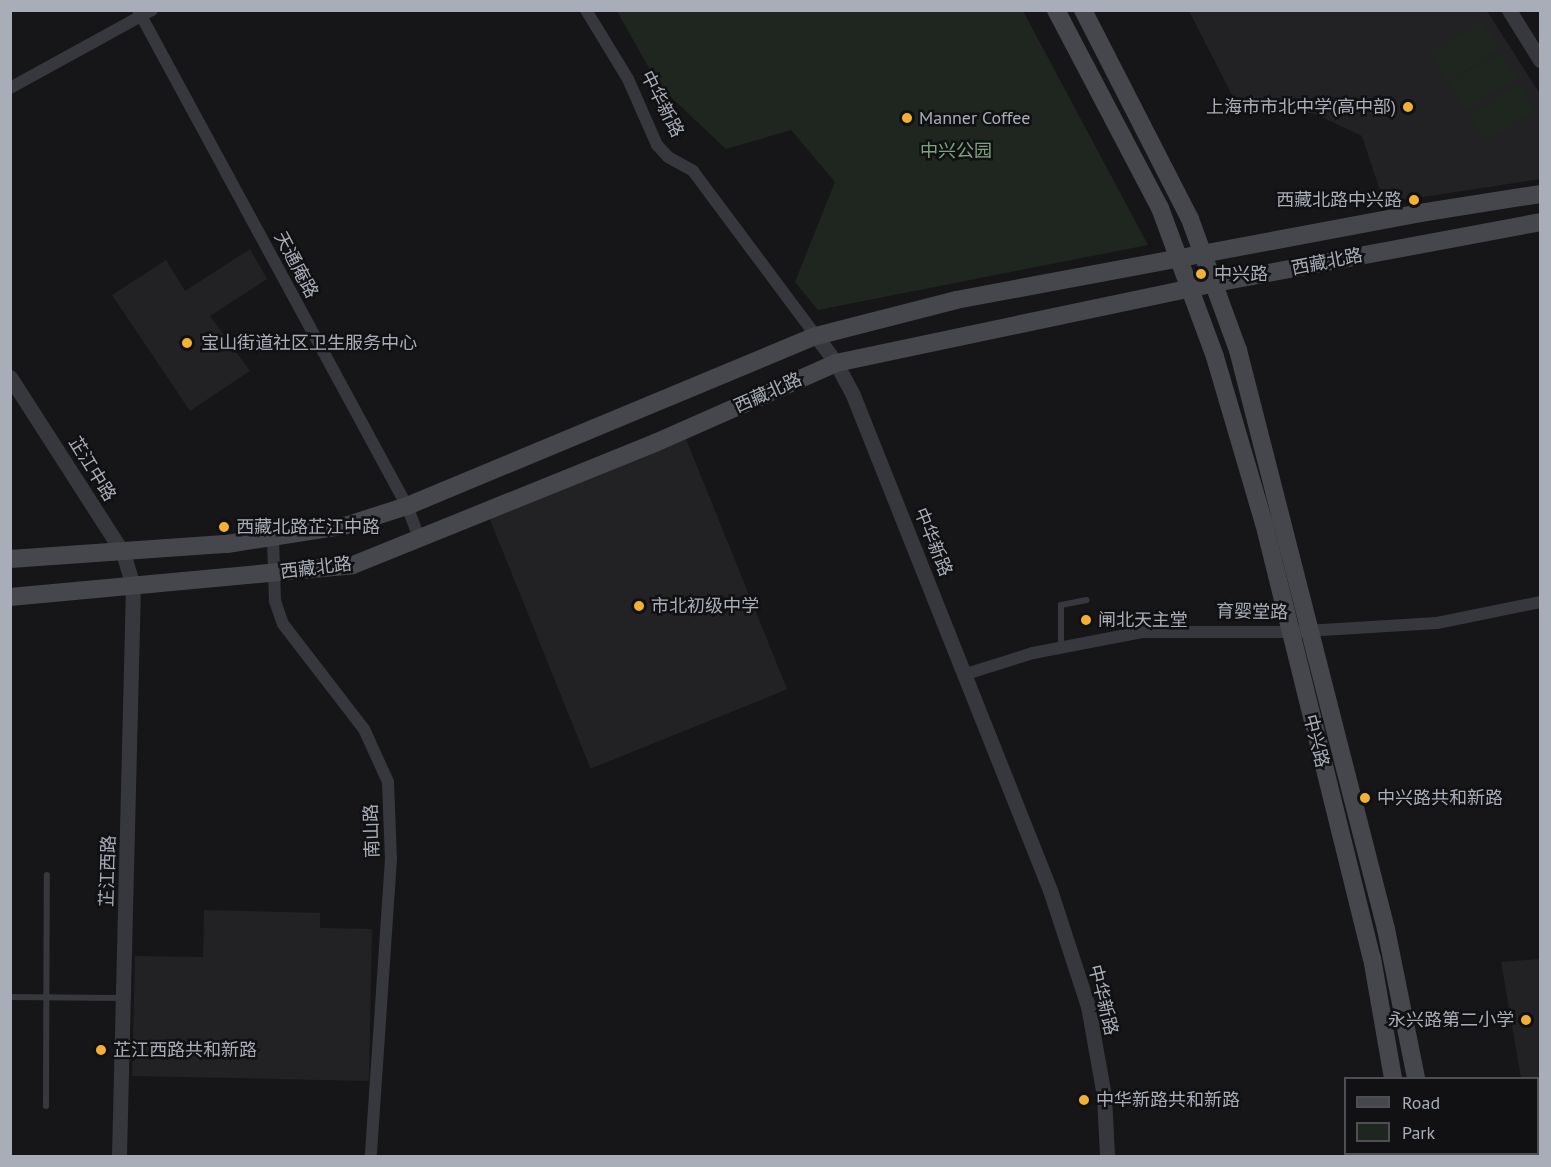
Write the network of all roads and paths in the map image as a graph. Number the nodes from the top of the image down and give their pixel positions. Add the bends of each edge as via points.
1 (585, 10) edge
2 (1056, 10) edge
3 (1083, 10) edge
4 (1509, 10) edge
5 (144, 12) edge
6 (1540, 60) edge
7 (10, 88) edge
8 (1540, 194) edge
9 (1540, 222) edge
10 (1204, 253) junction
11 (1180, 257) junction
12 (1215, 283) junction
13 (1191, 288) junction
14 (816, 336) junction
15 (836, 363) junction
16 (10, 376) edge
17 (407, 506) junction
18 (273, 538) junction
19 (419, 538) junction
20 (123, 553) junction
21 (10, 559) edge
22 (275, 573) junction
23 (133, 586) junction
24 (10, 597) edge
25 (1087, 600) dead end
26 (1540, 602) edge
27 (1310, 630) junction
28 (1289, 632) junction
29 (1061, 647) junction
30 (966, 674) junction
31 (47, 875) dead end
32 (10, 997) edge
33 (47, 998) junction
34 (123, 998) junction
35 (1393, 1077) edge
36 (1416, 1077) edge
37 (46, 1106) dead end
38 (119, 1156) edge
39 (371, 1156) edge
40 (1107, 1156) edge

1 - 14 street, 中华新路 via 628,79 657,145 668,157 693,171
2 - 11 main road, 中兴路 via 1137,159
3 - 10 main road, 中兴路 via 1158,151
4 - 6 street
5 - 7 street
5 - 17 street, 天通庵路
8 - 10 main road, 西藏北路
9 - 12 main road, 西藏北路
10 - 11 main road, 西藏北路
10 - 12 main road, 中兴路
11 - 13 main road, 中兴路
11 - 14 main road, 西藏北路 via 956,300
12 - 13 main road, 西藏北路
12 - 27 main road, 中兴路 via 1268,457
13 - 15 main road, 西藏北路
13 - 28 main road, 中兴路 via 1264,523
14 - 15 street, 中华新路
14 - 17 main road, 西藏北路
15 - 19 main road, 西藏北路
15 - 30 street, 中华新路
16 - 20 street, 芷江中路
17 - 18 main road, 西藏北路 via 348,525
17 - 19 street, 天通庵路
18 - 20 main road, 西藏北路
18 - 22 street, 南山路
19 - 22 main road, 西藏北路 via 353,565
20 - 21 main road, 西藏北路
20 - 23 street, 芷江中路
22 - 23 main road, 西藏北路
22 - 39 street, 南山路 via 275,601 283,624 364,729 388,782 392,859
23 - 24 main road, 西藏北路
23 - 34 street, 芷江西路
25 - 29 lane via 1061,605
26 - 27 street, 育婴堂路 via 1437,623
27 - 28 street, 育婴堂路
27 - 36 main road, 中兴路 via 1386,929
28 - 29 street, 育婴堂路 via 1174,629
28 - 35 main road, 中兴路 via 1372,958
29 - 30 street, 育婴堂路
30 - 40 street, 中华新路 via 1050,890 1088,1006 1104,1096
31 - 33 lane
32 - 33 lane
33 - 34 lane
33 - 37 lane
34 - 38 street, 芷江西路

